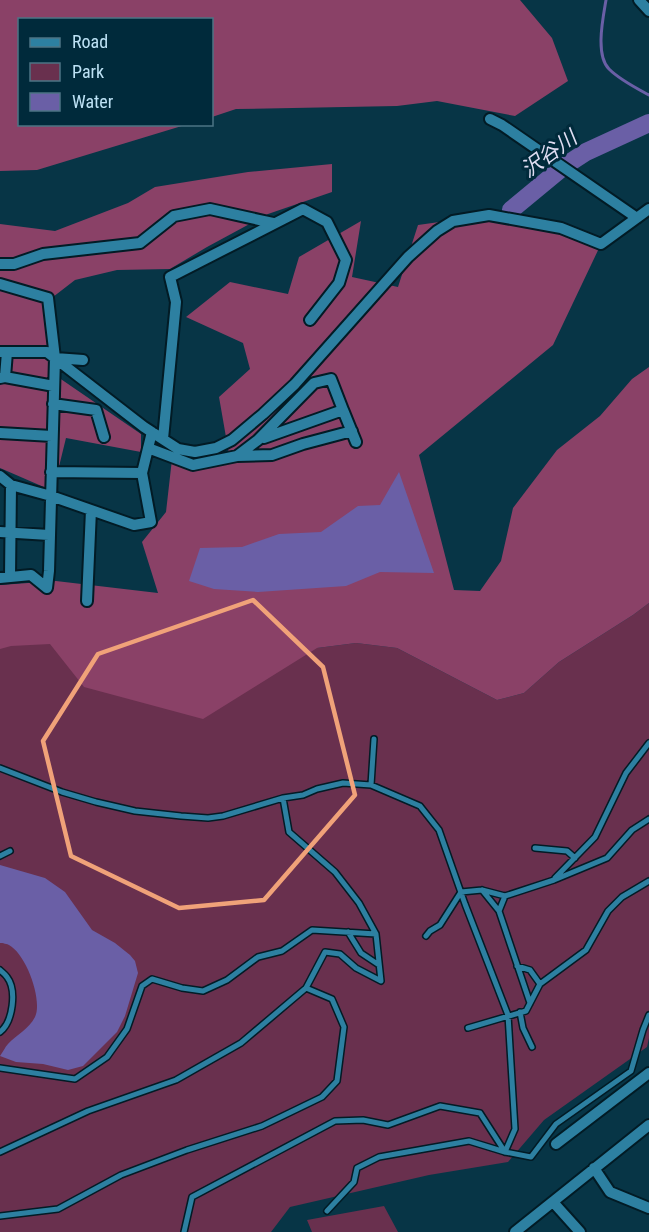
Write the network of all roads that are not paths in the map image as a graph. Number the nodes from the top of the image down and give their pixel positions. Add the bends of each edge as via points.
1 (639, 0) edge
2 (649, 11) edge
3 (490, 119) dead end
4 (649, 209) edge
5 (637, 218) junction
6 (273, 223) junction
7 (0, 264) edge
8 (0, 284) edge
9 (310, 320) dead end
10 (4, 352) edge
11 (55, 358) junction
12 (83, 360) dead end
13 (2, 377) edge
14 (54, 386) junction
15 (297, 402) junction
16 (53, 404) junction
17 (343, 410) junction
18 (303, 423) junction
19 (152, 432) junction
20 (0, 433) edge
21 (52, 436) junction
22 (104, 437) dead end
23 (163, 439) junction
24 (258, 440) junction
25 (148, 448) junction
26 (237, 456) junction
27 (51, 472) junction
28 (141, 473) junction
29 (0, 476) edge
30 (11, 485) junction
31 (51, 496) junction
32 (91, 510) junction
33 (5, 533) edge
34 (50, 535) junction
35 (5, 577) edge
36 (87, 601) dead end
37 (374, 739) dead end
38 (649, 743) edge
39 (0, 768) edge
40 (370, 784) junction
41 (283, 798) junction
42 (649, 819) edge
43 (535, 848) dead end
44 (10, 851) dead end
45 (0, 856) edge
46 (575, 858) junction
47 (554, 880) junction
48 (649, 881) edge
49 (482, 890) junction
50 (461, 892) junction
51 (505, 896) junction
52 (499, 911) junction
53 (348, 932) junction
54 (376, 934) junction
55 (426, 936) dead end
56 (486, 958) junction
57 (478, 960) dead end
58 (379, 965) junction
59 (517, 966) junction
60 (0, 970) edge
61 (540, 984) junction
62 (306, 988) junction
63 (530, 1003) junction
64 (520, 1012) junction
65 (508, 1015) junction
66 (649, 1015) edge
67 (468, 1028) dead end
68 (0, 1032) edge
69 (532, 1047) dead end
70 (0, 1068) edge
71 (649, 1072) edge
72 (649, 1125) edge
73 (556, 1144) dead end
74 (0, 1152) edge
75 (505, 1152) junction
76 (594, 1168) junction
77 (554, 1202) junction
78 (649, 1208) edge
79 (327, 1211) dead end
80 (0, 1216) edge
81 (184, 1232) edge
82 (515, 1232) edge
83 (580, 1232) edge

1 - 2 street
3 - 5 street
4 - 5 street
5 - 23 street via 601,244 561,228 489,215 453,221 408,257 295,384 232,440 195,452 178,449
6 - 7 street via 210,209 174,216 140,243 43,254 14,264
6 - 9 street via 303,209 327,222 346,260 339,283
6 - 23 street via 170,277 176,302
8 - 11 street via 48,298
10 - 11 street via 46,352
10 - 13 street
11 - 12 street
11 - 14 street
11 - 19 street
13 - 14 street
14 - 16 street
15 - 17 street via 314,383 331,379
15 - 18 street
15 - 24 street
16 - 21 street
16 - 22 street via 96,410
17 - 18 street
17 - 26 street via 354,436 303,444 273,455
18 - 24 street
19 - 23 street
19 - 25 street
20 - 21 street
21 - 27 street
24 - 26 street
25 - 26 street via 193,465
25 - 28 street
27 - 28 street
27 - 31 street
28 - 32 street via 151,522 134,525
29 - 30 street
30 - 31 street
30 - 33 street
31 - 32 street
31 - 34 street
32 - 36 street
33 - 34 street
33 - 35 street
34 - 35 street via 47,588 31,575
37 - 40 lane
38 - 46 lane via 626,773 595,837
39 - 41 lane via 96,802 181,816 223,816
40 - 41 lane via 343,783
40 - 50 lane via 420,806 439,830
41 - 54 lane via 289,832 335,872
42 - 47 lane via 632,830 607,858
43 - 46 lane via 567,851
44 - 45 lane
46 - 47 lane
47 - 51 lane
48 - 61 lane via 622,897 608,911 586,950
49 - 50 lane
49 - 51 lane
49 - 52 lane
50 - 55 lane via 440,926
50 - 56 lane
51 - 52 lane
52 - 59 lane
53 - 54 lane
53 - 58 lane via 361,953
53 - 70 lane via 312,930 282,951 258,957 227,980 203,991 152,979 142,986 127,1029 107,1057 75,1079
54 - 58 lane
56 - 57 lane
56 - 65 lane
58 - 62 lane via 381,981 340,954 325,952
59 - 61 lane via 530,970
59 - 63 lane
60 - 68 lane via 9,978 13,1006
61 - 63 lane
62 - 74 lane via 241,1043 176,1080 88,1111
62 - 80 lane via 332,999 344,1027 337,1081 322,1097 262,1126 122,1175 58,1209
63 - 64 lane via 526,1011
64 - 65 lane
64 - 69 lane
65 - 67 lane
65 - 75 lane via 514,1129
66 - 75 lane via 631,1071 556,1124 531,1157
71 - 73 street
72 - 76 street
75 - 79 lane via 469,1141 379,1157 357,1168 354,1182
75 - 81 lane via 480,1113 440,1106 388,1125 335,1120 192,1197
76 - 77 street
76 - 78 street via 610,1192
77 - 82 street
77 - 83 street

